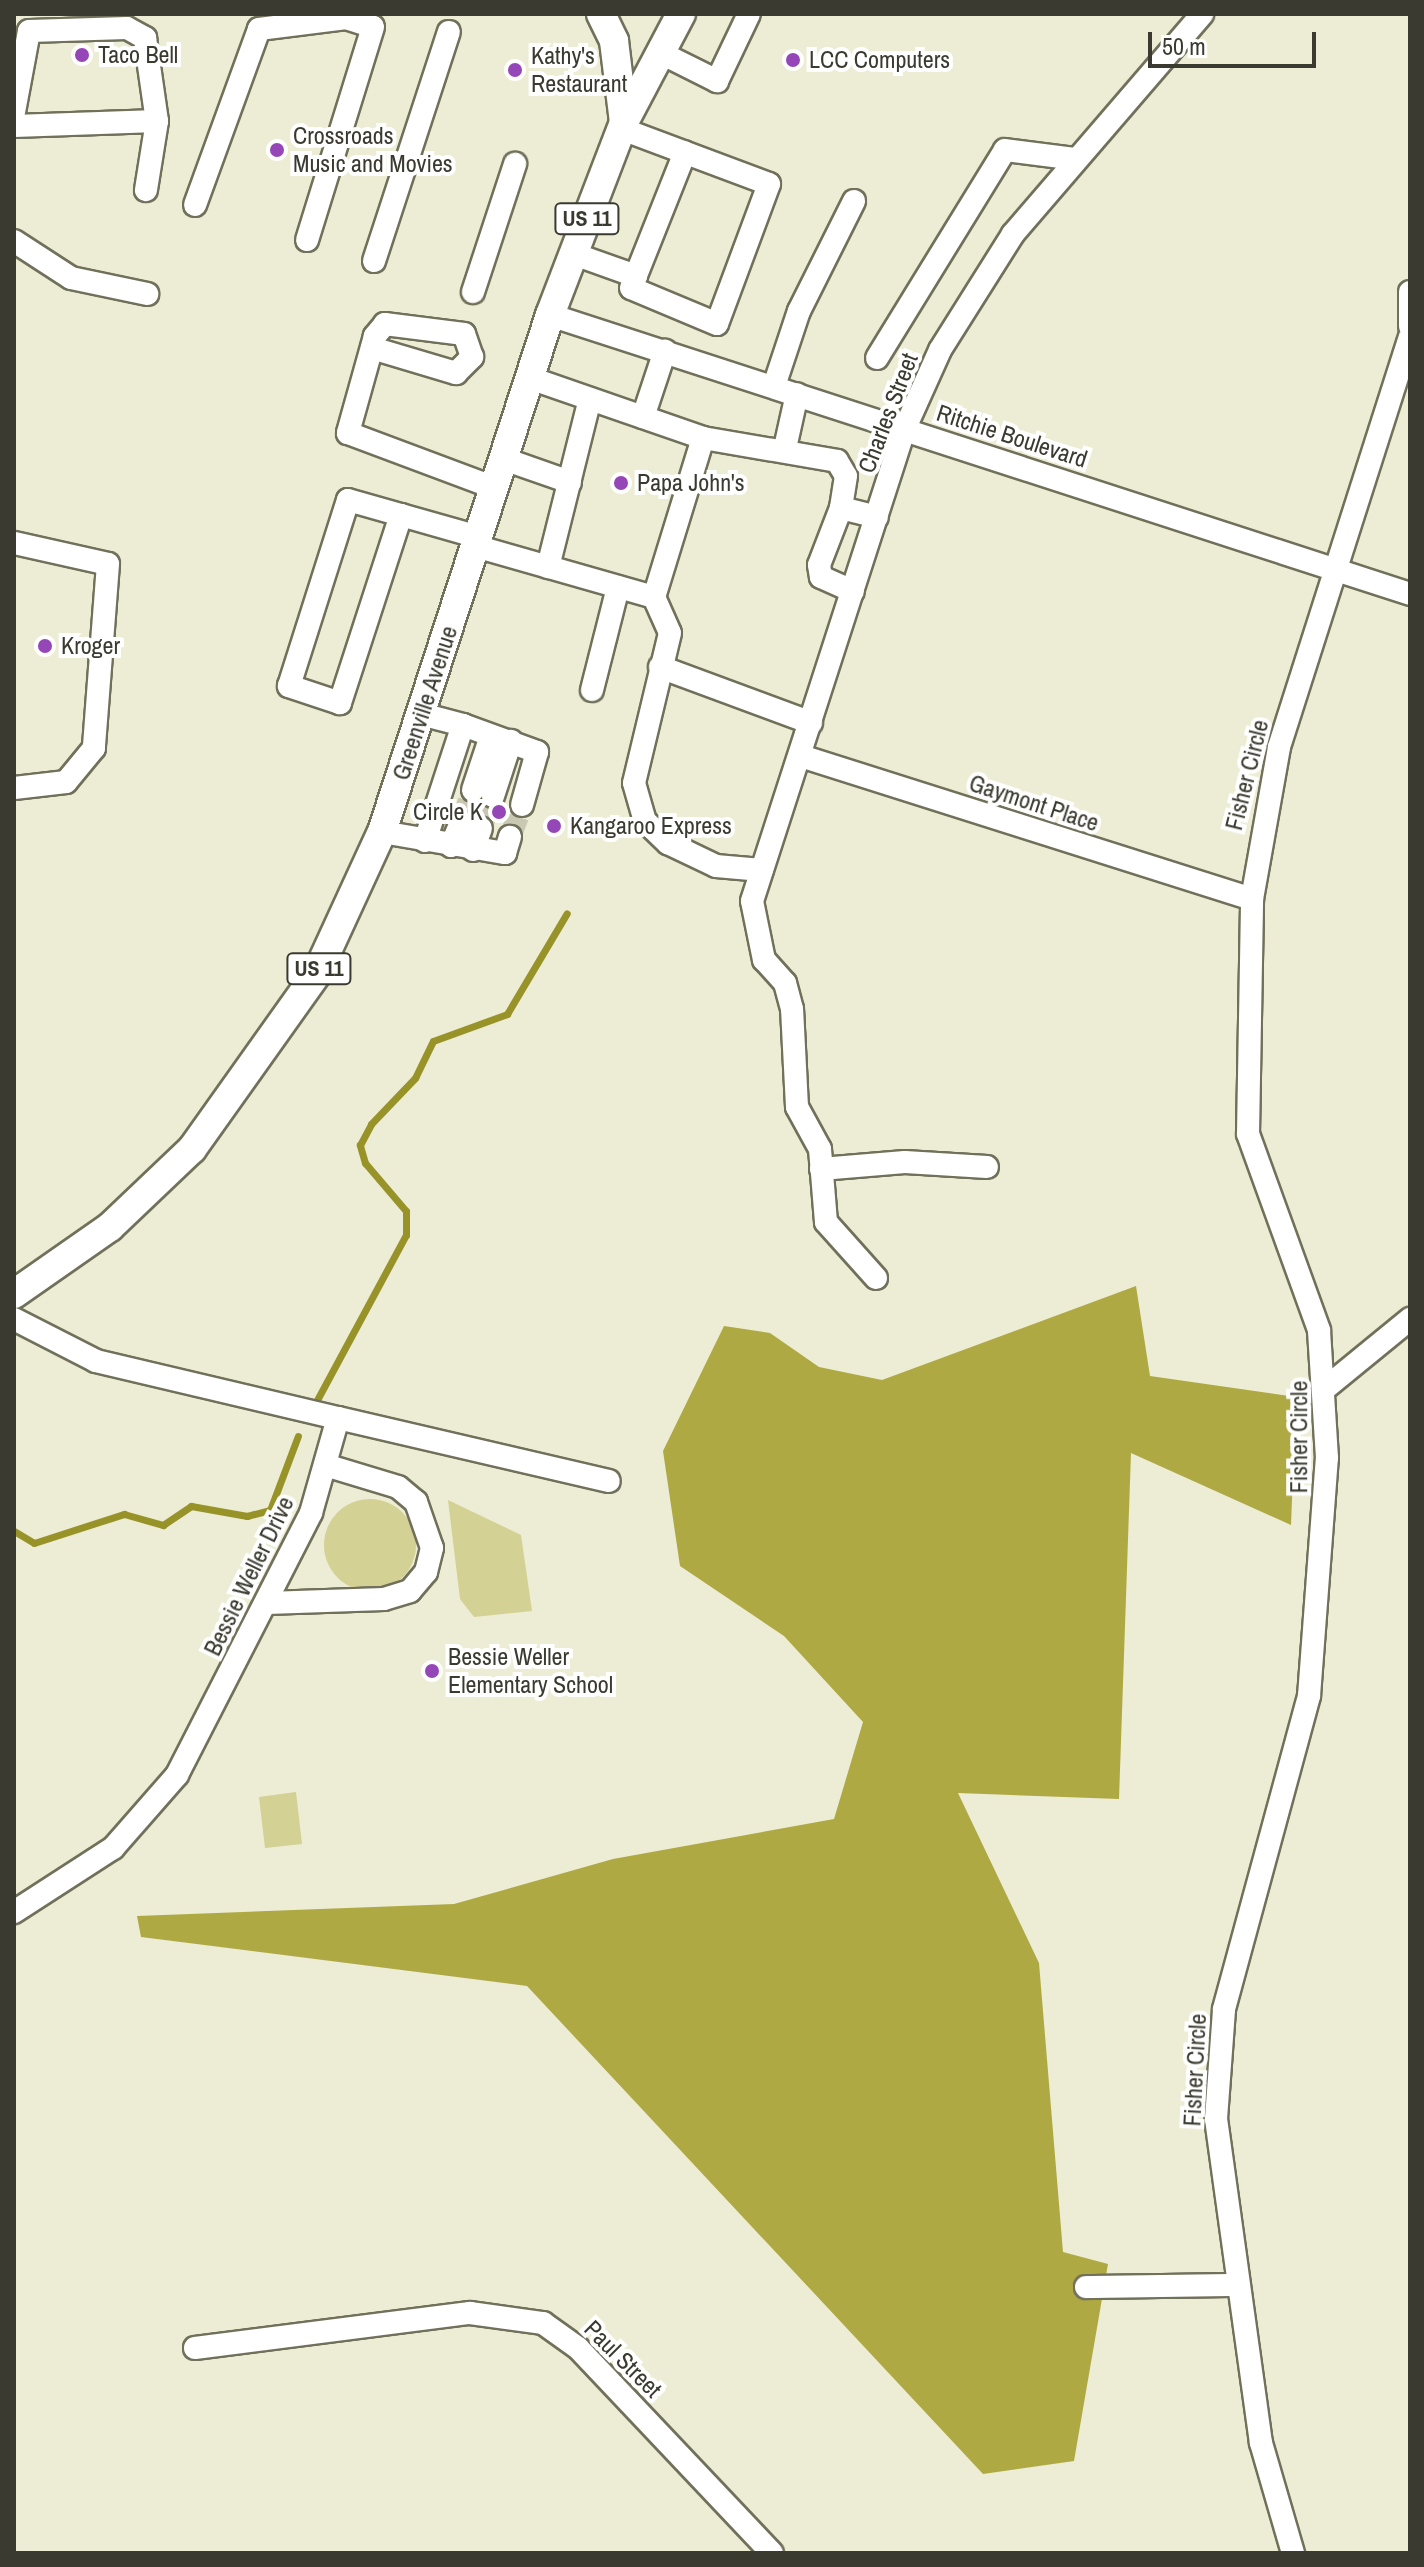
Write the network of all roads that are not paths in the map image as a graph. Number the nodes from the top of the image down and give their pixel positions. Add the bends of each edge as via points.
1 (601, 14) edge
2 (681, 14) edge
3 (749, 14) edge
4 (1202, 14) edge
5 (449, 32) dead end
6 (661, 53) junction
7 (14, 112) edge
8 (157, 121) junction
9 (14, 126) edge
10 (623, 126) junction
11 (685, 152) junction
12 (1075, 159) junction
13 (515, 164) dead end
14 (146, 190) dead end
15 (854, 201) dead end
16 (195, 205) dead end
17 (307, 240) dead end
18 (14, 241) edge
19 (574, 254) junction
20 (374, 261) dead end
21 (636, 276) junction
22 (473, 292) dead end
23 (1410, 292) edge
24 (147, 294) dead end
25 (550, 315) junction
26 (1410, 326) edge
27 (1410, 337) edge
28 (372, 348) dead end
29 (665, 351) junction
30 (877, 358) dead end
31 (530, 378) junction
32 (774, 386) junction
33 (797, 394) junction
34 (590, 399) junction
35 (643, 417) junction
36 (905, 428) junction
37 (703, 438) junction
38 (785, 448) junction
39 (504, 459) junction
40 (570, 482) junction
41 (495, 488) junction
42 (841, 508) junction
43 (401, 515) junction
44 (877, 517) junction
45 (477, 542) junction
46 (14, 543) edge
47 (548, 567) junction
48 (1335, 570) junction
49 (618, 587) junction
50 (853, 591) junction
51 (1410, 594) edge
52 (654, 597) junction
53 (660, 667) junction
54 (592, 690) dead end
55 (421, 714) junction
56 (811, 723) junction
57 (463, 725) junction
58 (501, 738) junction
59 (801, 756) junction
60 (14, 788) edge
61 (483, 793) tunnel mouth
62 (522, 805) tunnel mouth
63 (471, 825) tunnel mouth
64 (382, 832) junction
65 (510, 837) tunnel mouth
66 (425, 841) junction
67 (462, 848) junction
68 (762, 870) junction
69 (1252, 899) junction
70 (987, 1167) dead end
71 (821, 1169) junction
72 (876, 1278) dead end
73 (14, 1294) edge
74 (14, 1319) edge
75 (1410, 1319) edge
76 (1328, 1386) junction
77 (338, 1418) junction
78 (325, 1465) junction
79 (609, 1481) dead end
80 (267, 1603) junction
81 (14, 1912) edge
82 (1237, 2285) junction
83 (1086, 2287) dead end
84 (195, 2348) dead end
85 (772, 2553) edge
86 (1293, 2553) edge

1 - 10 main road via 614,41
2 - 6 main road, Greenville Avenue / US 11
3 - 6 street via 717,81
4 - 12 street, Charles Street
5 - 20 street
6 - 10 main road, Greenville Avenue / US 11
7 - 8 street via 21,52 29,31 127,28 145,38
8 - 9 street
8 - 14 street
10 - 11 street
10 - 19 main road, Greenville Avenue / US 11
11 - 21 street
11 - 21 street via 769,184 717,324 631,288
12 - 30 street via 1005,150
12 - 36 street, Charles Street via 965,302
13 - 22 street
15 - 32 street via 799,311
16 - 17 street via 259,29 346,18 373,27
18 - 24 street via 71,278
19 - 21 street
19 - 25 main road, Greenville Avenue / US 11
23 - 26 street
25 - 29 street, Ritchie Boulevard
25 - 31 main road, Greenville Avenue / US 11
27 - 48 street, Fisher Circle
28 - 41 street via 348,433
29 - 32 street, Ritchie Boulevard
29 - 35 street
31 - 34 street
31 - 39 main road, Greenville Avenue / US 11
32 - 33 street, Ritchie Boulevard
33 - 36 street, Ritchie Boulevard
33 - 38 street
34 - 35 street
34 - 40 street
35 - 37 street
36 - 44 street, Charles Street
36 - 48 street, Ritchie Boulevard
37 - 38 street
37 - 52 street
38 - 42 street via 837,461 846,476
39 - 40 street
39 - 41 main road, Greenville Avenue / US 11
40 - 47 street
41 - 45 main road, Greenville Avenue / US 11
42 - 44 street
42 - 50 street via 819,565 821,577
43 - 43 street via 348,500 289,686 340,703
43 - 45 street
44 - 50 street, Charles Street
45 - 47 street
45 - 55 main road, Greenville Avenue / US 11
46 - 60 street via 108,564 108,603 94,748 66,782
47 - 49 street
48 - 51 street, Ritchie Boulevard
48 - 69 street, Fisher Circle via 1265,800
49 - 52 street
49 - 54 street
50 - 56 street, Charles Street
52 - 53 street via 670,633
53 - 56 street
53 - 68 street via 634,764 645,821 702,861
55 - 57 street
55 - 64 main road, Greenville Avenue / US 11
56 - 59 street, Charles Street
57 - 58 street
57 - 66 street
58 - 61 street
58 - 62 street via 537,752
59 - 68 street, Charles Street
59 - 69 street, Gaymont Place
63 - 67 street
64 - 66 street
64 - 73 main road, Greenville Avenue / US 11 via 317,973 234,1097 110,1227
65 - 67 street via 505,853
66 - 67 street
68 - 71 street, Charles Street via 752,901 764,960 785,983 792,1009 797,1107 820,1149
69 - 76 street, Fisher Circle via 1248,1134 1264,1194 1311,1304
70 - 71 street via 905,1162
71 - 72 street via 826,1222
74 - 77 street via 96,1361
75 - 76 street
76 - 82 street, Fisher Circle via 1321,1597 1309,1696 1220,2035 1218,2155
77 - 78 street, Bessie Weller Drive
77 - 79 street
78 - 80 street, Bessie Weller Drive via 311,1513
78 - 80 street via 398,1487 416,1502 432,1548 426,1572 410,1591 384,1599
80 - 81 street, Bessie Weller Drive via 162,1796 93,1865
82 - 83 street
82 - 86 street, Fisher Circle via 1268,2476
84 - 85 street, Paul Street via 470,2313 543,2323 578,2348

